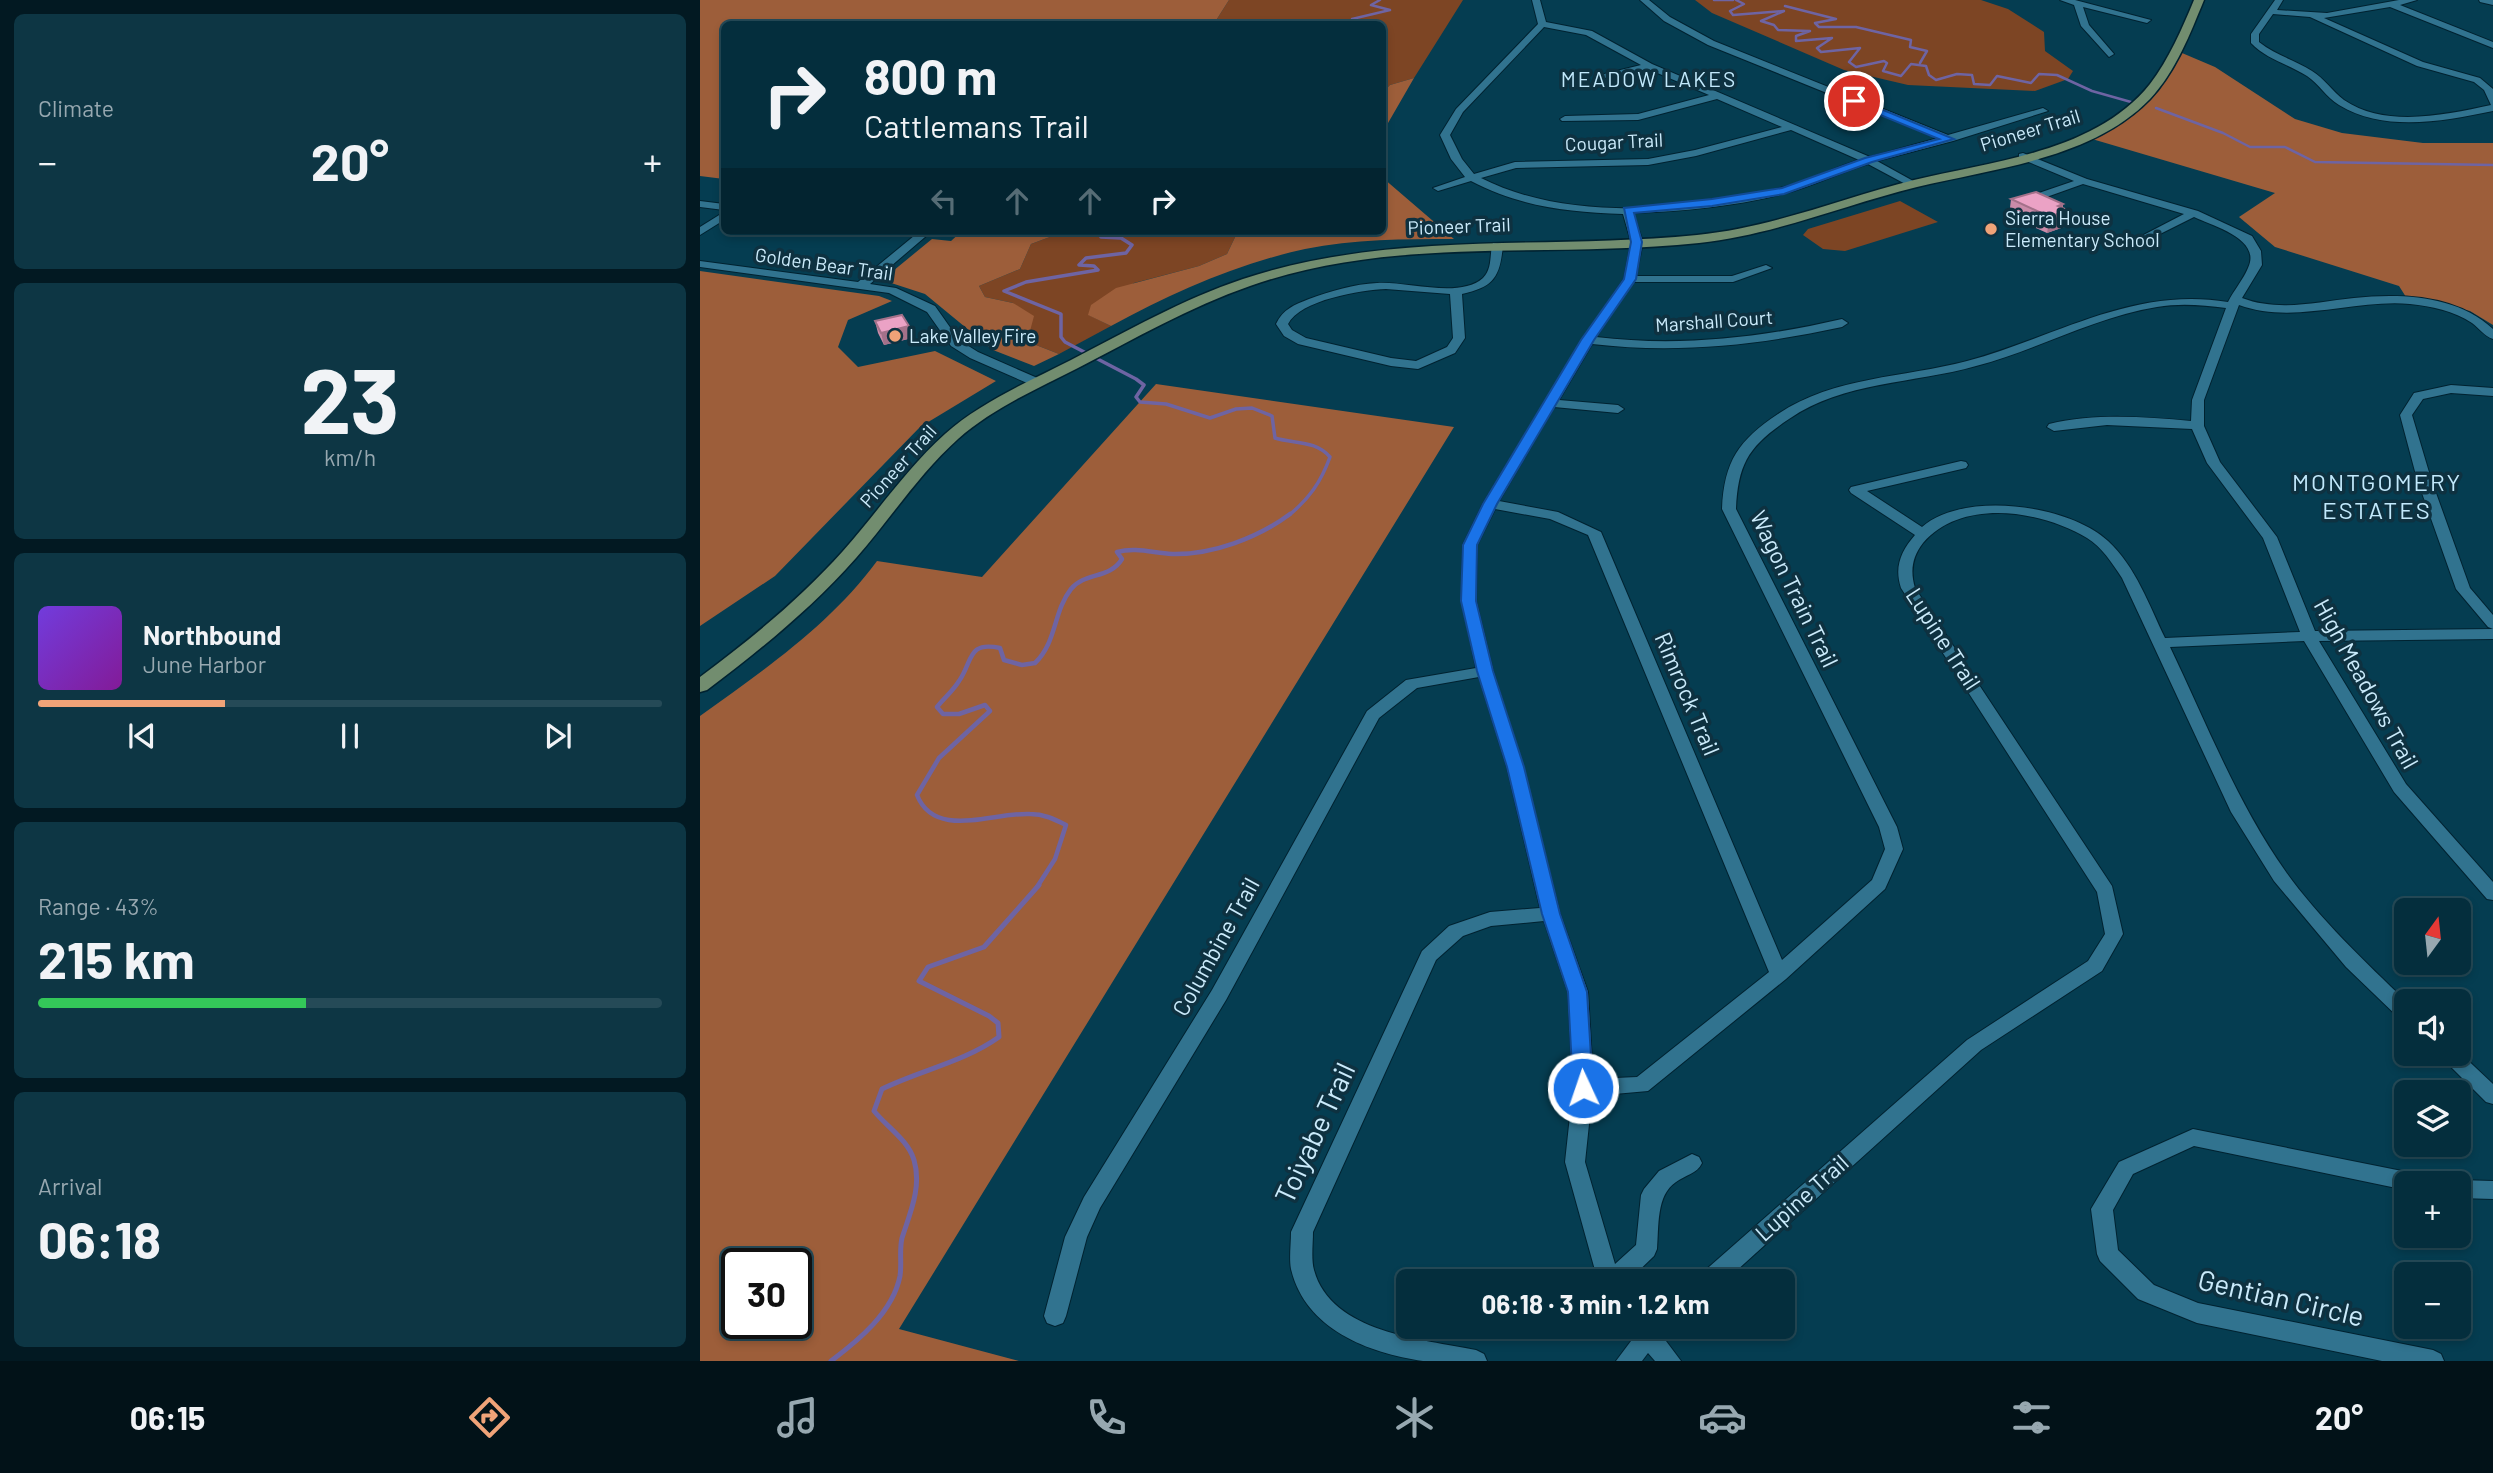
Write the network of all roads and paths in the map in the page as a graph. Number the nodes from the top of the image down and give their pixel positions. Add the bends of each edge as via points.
1 (1536, 0) edge
2 (1644, 0) edge
3 (2064, 0) edge
4 (2199, 0) edge
5 (2279, 0) edge
6 (2413, 0) edge
7 (2483, 0) edge
8 (2493, 2) edge
9 (2078, 5) junction
10 (2393, 5) junction
11 (2274, 12) junction
12 (2314, 17) junction
13 (2147, 20) dead end
14 (1542, 24) junction
15 (2493, 45) edge
16 (2109, 54) dead end
17 (1650, 66) junction
18 (1603, 77) dead end
19 (1716, 96) junction
20 (2493, 105) edge
21 (2043, 111) dead end
22 (1565, 120) dead end
23 (1793, 127) junction
24 (1949, 139) junction
25 (2023, 156) junction
26 (1868, 160) junction
27 (1472, 178) junction
28 (2082, 181) junction
29 (1911, 184) junction
30 (1438, 188) dead end
31 (2037, 197) edge
32 (700, 204) edge
33 (721, 207) edge
34 (1628, 210) junction
35 (2194, 213) junction
36 (721, 217) edge
37 (700, 232) edge
38 (920, 235) edge
39 (1637, 242) junction
40 (2136, 242) dead end
41 (1497, 245) junction
42 (700, 264) edge
43 (1766, 268) dead end
44 (1630, 279) junction
45 (861, 285) junction
46 (1456, 293) junction
47 (2234, 303) junction
48 (1842, 323) dead end
49 (2493, 335) edge
50 (1588, 340) junction
51 (1418, 365) junction
52 (1431, 372) dead end
53 (1038, 383) junction
54 (2493, 392) edge
55 (1551, 403) junction
56 (1618, 409) dead end
57 (2197, 426) junction
58 (2054, 427) dead end
59 (1961, 465) dead end
60 (1490, 504) junction
61 (1922, 533) junction
62 (2493, 624) edge
63 (2493, 634) edge
64 (2309, 636) junction
65 (2161, 643) junction
66 (1485, 671) junction
67 (700, 686) edge
68 (2493, 894) edge
69 (1551, 914) junction
70 (1779, 974) junction
71 (2394, 1001) edge
72 (2461, 1066) edge
73 (1583, 1088) junction
74 (2493, 1096) edge
75 (1692, 1163) dead end
76 (2394, 1178) edge
77 (2471, 1189) edge
78 (2493, 1190) edge
79 (1607, 1269) edge
80 (1624, 1269) edge
81 (1722, 1269) edge
82 (1055, 1316) dead end
83 (1642, 1339) edge
84 (1654, 1339) edge
85 (1476, 1361) edge
86 (1627, 1361) edge
87 (1670, 1361) edge
88 (2433, 1361) edge

1 - 14 street
2 - 24 street via 1667,19 1711,43
3 - 9 street
4 - 25 main road, Pioneer Trail via 2157,82 2134,108 2098,131
5 - 11 street
6 - 10 street
7 - 8 street
9 - 13 street
9 - 16 street via 2085,26
10 - 12 street
10 - 15 street
11 - 12 street
11 - 20 street via 2255,34 2255,43 2313,75 2344,104 2415,120
12 - 20 street via 2420,64 2477,80 2488,89
14 - 17 street via 1589,33
14 - 27 street via 1459,111 1445,135
17 - 18 street
17 - 19 street
19 - 22 street via 1637,117
19 - 23 street
21 - 24 street
23 - 26 street
23 - 27 street, Cougar Trail via 1648,162 1536,163
24 - 26 street
25 - 28 street
25 - 29 main road, Pioneer Trail
26 - 29 street
26 - 34 street via 1784,190 1712,203
27 - 30 street, Cougar Trail
27 - 34 street via 1543,205
28 - 31 street
28 - 35 street
29 - 39 main road, Pioneer Trail via 1765,228 1699,239
32 - 33 street
34 - 39 street
35 - 40 street
35 - 47 street via 2248,238 2255,251 2256,265
36 - 37 street
38 - 45 street
39 - 41 main road, Pioneer Trail
39 - 44 street
41 - 46 street via 1495,267 1488,279
41 - 53 main road, Pioneer Trail via 1401,249 1290,268 1219,293
42 - 45 street, Golden Bear Trail
43 - 44 street via 1733,279
44 - 50 street
45 - 53 street, Golden Bear Trail via 916,299 931,309 955,343
46 - 51 street via 1459,338 1451,350
46 - 51 street via 1361,287 1296,308 1282,324 1288,334 1302,341
47 - 49 street, Wagon Train Trail via 2302,309 2388,299 2439,306 2472,318
47 - 57 street via 2198,400
47 - 70 street, Wagon Train Trail via 2188,300 2145,305 2029,347 1948,370 1817,397 1752,440 1739,456 1730,475 1728,509 1888,827 1894,849 1879,884
48 - 50 street, Marshall Court via 1732,342 1627,346
50 - 55 street
51 - 52 street
53 - 67 main road, Pioneer Trail via 956,432 802,604
54 - 62 street via 2451,389 2417,396 2406,415 2463,589
55 - 56 street
55 - 60 street
57 - 58 street via 2139,420
57 - 64 street, High Meadows Trail via 2214,463 2270,537
59 - 61 street via 1856,490
60 - 66 street via 1470,545 1469,601
60 - 70 street, Rimrock Trail via 1553,515 1594,532
61 - 65 street via 1947,519 1995,508 2043,516 2080,529 2120,563
61 - 81 street, Lupine Trail via 1906,559 1903,573 1908,589 2106,891 2113,934 2095,966 1974,1045
63 - 64 street
64 - 65 street
64 - 68 street, High Meadows Trail via 2400,788
65 - 71 street via 2240,812 2280,877 2353,962
66 - 69 street via 1515,767
66 - 82 street, Columbine Trail via 1412,684 1373,715 1219,995 1092,1203 1076,1237
69 - 73 street via 1578,992
69 - 85 street, Toiyabe Trail via 1490,919 1456,931 1429,956 1302,1232 1301,1270 1308,1289 1329,1318 1373,1336
70 - 73 street, Wagon Train Trail via 1641,1085
72 - 74 street
73 - 79 street via 1575,1162
75 - 80 street via 1666,1177 1652,1195 1646,1249
76 - 88 street, Gentian Circle via 2193,1137 2126,1168 2102,1209 2108,1254 2146,1292 2197,1313
77 - 78 street
83 - 86 street
84 - 87 street

